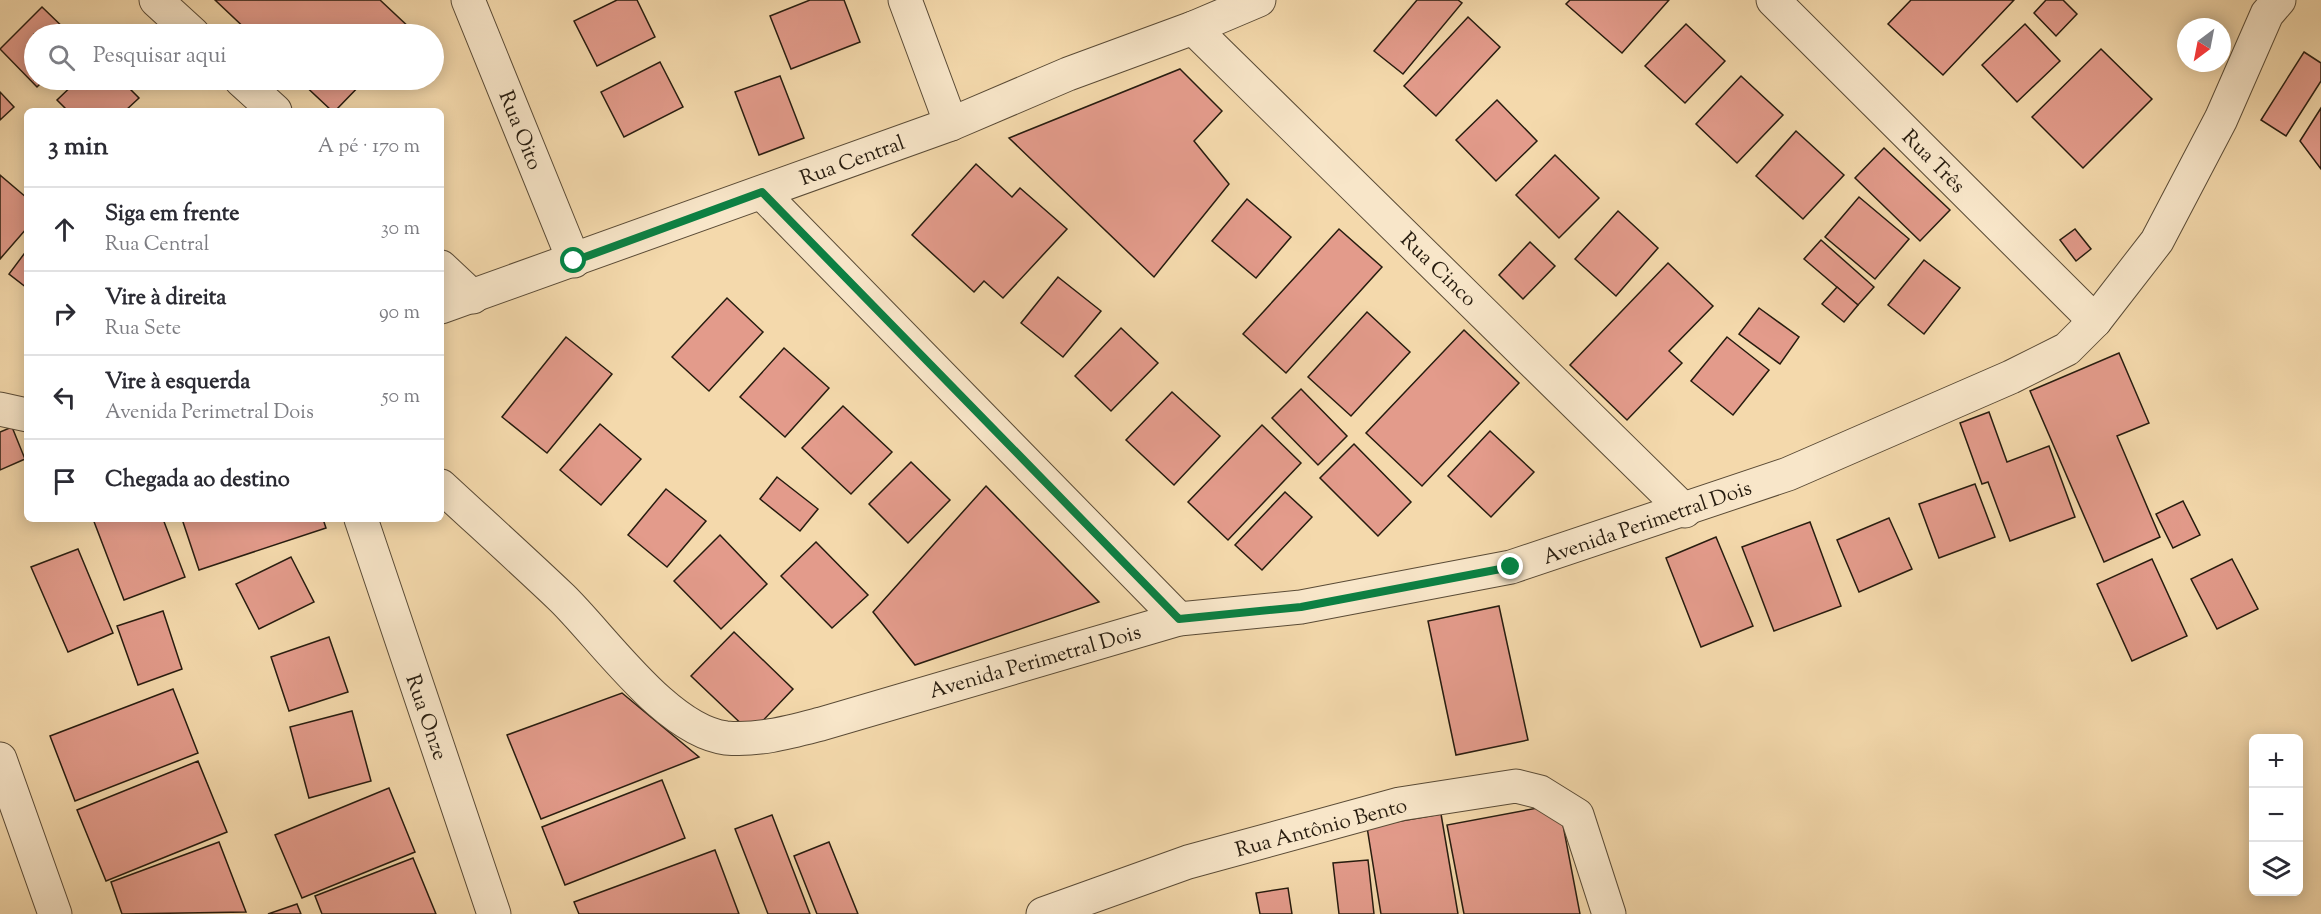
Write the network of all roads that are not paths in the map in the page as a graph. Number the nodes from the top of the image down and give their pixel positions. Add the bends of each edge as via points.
1 (156, 0) edge
2 (468, 0) edge
3 (905, 0) edge
4 (1259, 0) edge
5 (1773, 0) edge
6 (2279, 0) edge
7 (182, 24) edge
8 (1193, 28) junction
9 (252, 90) edge
10 (271, 108) edge
11 (951, 124) junction
12 (762, 192) junction
13 (574, 261) junction
14 (444, 270) edge
15 (473, 297) junction
16 (444, 306) edge
17 (2095, 321) junction
18 (0, 409) edge
19 (24, 414) edge
20 (444, 489) edge
21 (1685, 510) junction
22 (362, 522) edge
23 (1179, 619) junction
24 (0, 759) edge
25 (55, 914) edge
26 (494, 914) edge
27 (1043, 914) edge
28 (1609, 914) edge

1 - 7 street
2 - 13 street, Rua Oito
3 - 11 street
4 - 8 street, Rua Central
5 - 17 street, Rua Três
6 - 17 street, Avenida Perimetral Dois via 2268,14 2221,119 2157,241
8 - 11 street, Rua Central via 1068,74
8 - 21 street, Rua Cinco
9 - 10 street
11 - 12 street, Rua Central
12 - 13 street, Rua Central
12 - 23 street
13 - 15 street, Rua Central
14 - 15 street
15 - 16 street, Rua Central
17 - 21 street, Avenida Perimetral Dois via 2067,349 2011,377 1788,474
18 - 19 street
20 - 23 street, Avenida Perimetral Dois via 563,599 664,707 702,731 725,738 765,737 820,724
21 - 23 street, Avenida Perimetral Dois via 1511,567 1301,607
22 - 26 street, Rua Onze
24 - 25 street
27 - 28 street, Rua Antônio Bento via 1188,862 1400,804 1516,786 1540,792 1577,815

